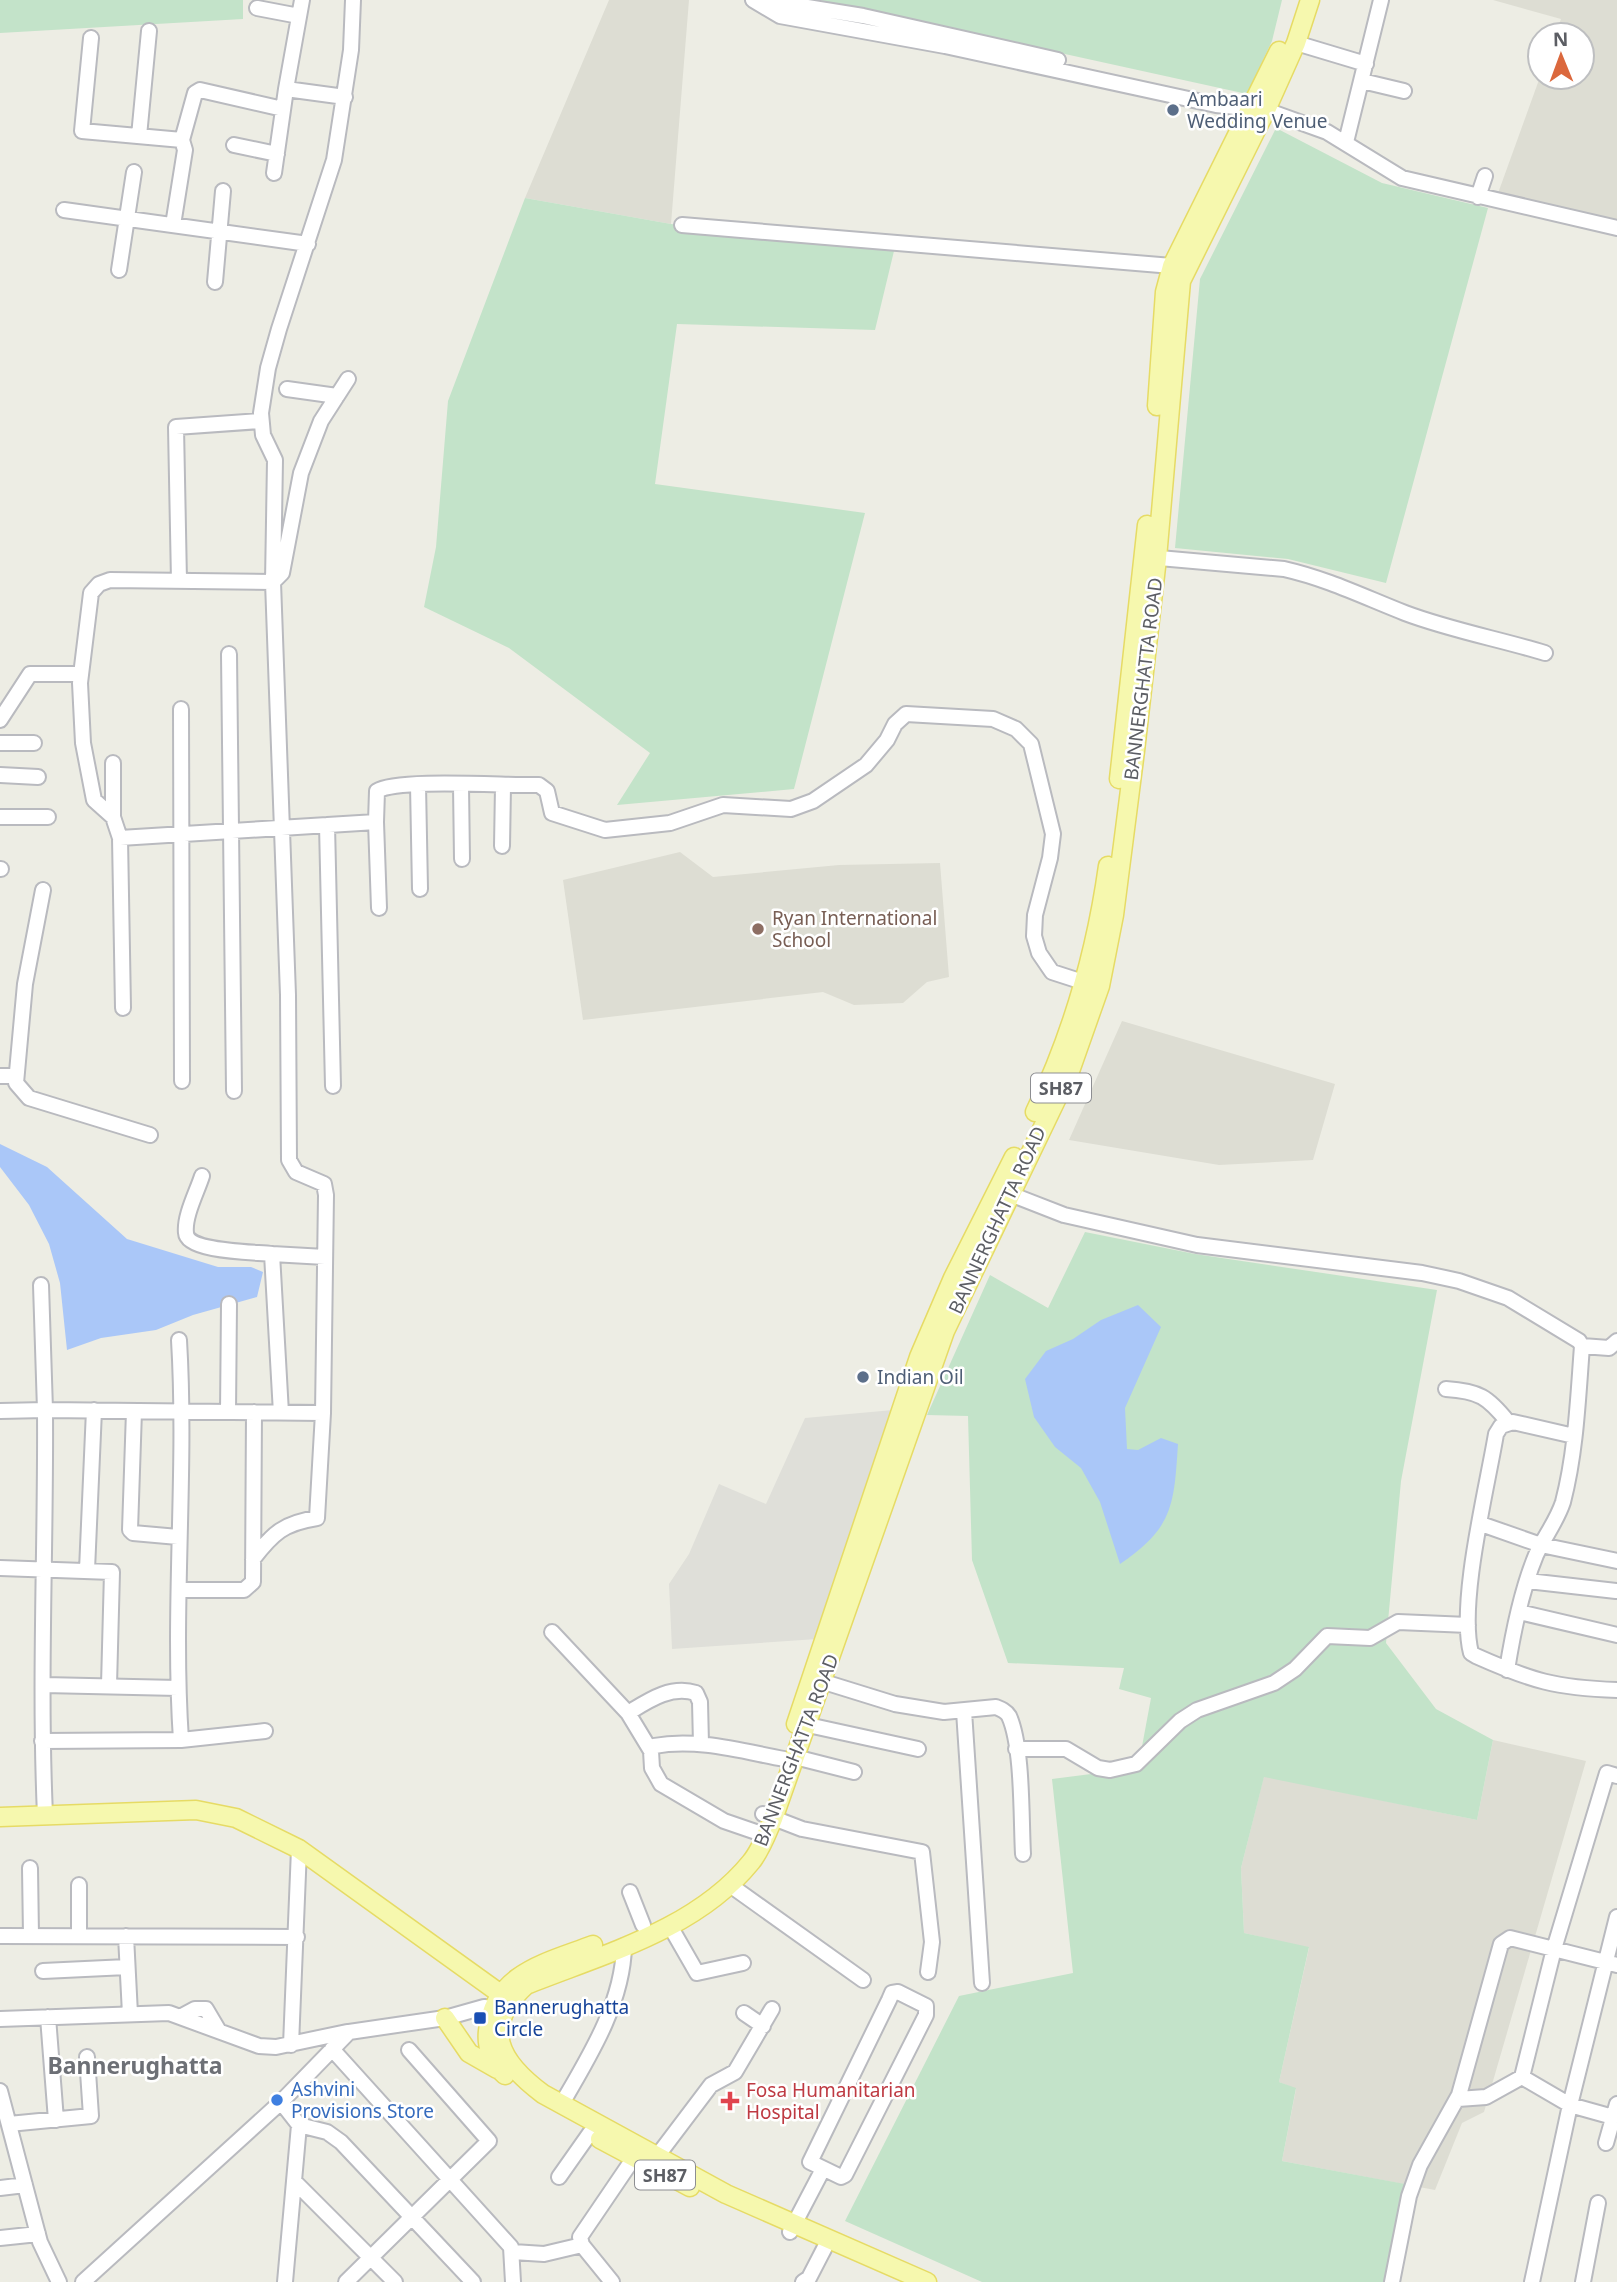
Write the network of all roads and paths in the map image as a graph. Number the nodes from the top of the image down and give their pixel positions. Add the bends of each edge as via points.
1 (302, 0) edge
2 (354, 0) edge
3 (753, 0) edge
4 (1299, 0) edge
5 (1310, 0) edge
6 (1381, 0) edge
7 (257, 8) dead end
8 (299, 16) junction
9 (149, 31) dead end
10 (91, 38) dead end
11 (1296, 43) junction
12 (1366, 64) junction
13 (1362, 80) junction
14 (286, 89) junction
15 (1404, 91) dead end
16 (345, 97) junction
17 (1259, 108) junction
18 (283, 109) junction
19 (139, 136) junction
20 (182, 140) junction
21 (1346, 142) junction
22 (234, 145) dead end
23 (277, 154) junction
24 (134, 172) dead end
25 (274, 173) dead end
26 (1485, 176) dead end
27 (223, 191) dead end
28 (1478, 197) junction
29 (64, 210) dead end
30 (128, 219) junction
31 (173, 225) junction
32 (682, 225) dead end
33 (1617, 228) edge
34 (220, 232) junction
35 (308, 244) junction
36 (1172, 266) junction
37 (119, 270) dead end
38 (215, 282) dead end
39 (348, 379) dead end
40 (286, 389) dead end
41 (337, 396) junction
42 (261, 421) junction
43 (1150, 557) junction
44 (179, 581) junction
45 (273, 582) junction
46 (1545, 653) dead end
47 (229, 654) dead end
48 (80, 674) junction
49 (181, 709) dead end
50 (0, 720) edge
51 (0, 743) edge
52 (34, 743) dead end
53 (113, 763) dead end
54 (0, 775) edge
55 (38, 777) dead end
56 (418, 785) junction
57 (461, 786) junction
58 (503, 786) junction
59 (0, 817) edge
60 (48, 817) dead end
61 (113, 817) junction
62 (376, 822) junction
63 (327, 825) junction
64 (282, 828) junction
65 (230, 830) junction
66 (180, 833) junction
67 (120, 838) junction
68 (502, 846) dead end
69 (462, 859) dead end
70 (421, 889) dead end
71 (43, 890) dead end
72 (379, 908) dead end
73 (1086, 983) junction
74 (123, 1008) dead end
75 (0, 1076) edge
76 (15, 1076) junction
77 (182, 1081) dead end
78 (333, 1087) dead end
79 (234, 1091) dead end
80 (150, 1135) dead end
81 (202, 1176) dead end
82 (1010, 1194) junction
83 (272, 1254) junction
84 (325, 1257) junction
85 (41, 1285) dead end
86 (229, 1304) dead end
87 (179, 1340) dead end
88 (1617, 1341) edge
89 (1582, 1346) junction
90 (1446, 1389) dead end
91 (46, 1410) junction
92 (94, 1410) junction
93 (134, 1411) junction
94 (0, 1412) edge
95 (183, 1412) junction
96 (228, 1412) junction
97 (254, 1412) junction
98 (281, 1413) junction
99 (323, 1413) junction
100 (1507, 1422) junction
101 (1574, 1436) junction
102 (879, 1501) junction
103 (1481, 1524) junction
104 (178, 1537) junction
105 (1541, 1545) junction
106 (253, 1559) junction
107 (1617, 1561) edge
108 (0, 1568) edge
109 (46, 1570) junction
110 (87, 1570) junction
111 (1528, 1581) junction
112 (179, 1590) junction
113 (1616, 1591) edge
114 (1519, 1612) junction
115 (1468, 1625) junction
116 (552, 1632) dead end
117 (1617, 1635) edge
118 (1507, 1670) junction
119 (824, 1682) junction
120 (44, 1685) junction
121 (108, 1685) junction
122 (178, 1688) junction
123 (1617, 1690) edge
124 (964, 1711) junction
125 (628, 1713) junction
126 (808, 1725) junction
127 (265, 1731) dead end
128 (181, 1740) junction
129 (42, 1741) junction
130 (701, 1744) junction
131 (918, 1749) dead end
132 (1016, 1749) junction
133 (651, 1751) junction
134 (789, 1758) junction
135 (854, 1772) dead end
136 (1617, 1776) edge
137 (45, 1815) junction
138 (768, 1816) junction
139 (0, 1817) edge
140 (756, 1832) junction
141 (299, 1849) junction
142 (1023, 1854) dead end
143 (30, 1868) dead end
144 (79, 1885) dead end
145 (730, 1885) junction
146 (630, 1892) dead end
147 (1617, 1917) edge
148 (643, 1925) junction
149 (670, 1926) junction
150 (79, 1935) junction
151 (0, 1936) edge
152 (31, 1936) junction
153 (126, 1936) junction
154 (297, 1937) junction
155 (624, 1946) junction
156 (1554, 1949) junction
157 (743, 1963) dead end
158 (1610, 1963) edge
159 (127, 1967) junction
160 (43, 1971) dead end
161 (928, 1972) dead end
162 (863, 1980) dead end
163 (982, 1983) dead end
164 (501, 2003) junction
165 (772, 2009) dead end
166 (744, 2013) dead end
167 (130, 2014) junction
168 (48, 2017) junction
169 (446, 2018) junction
170 (0, 2019) edge
171 (763, 2026) junction
172 (349, 2032) junction
173 (291, 2045) junction
174 (332, 2049) junction
175 (409, 2050) dead end
176 (87, 2057) dead end
177 (497, 2069) junction
178 (1522, 2077) junction
179 (0, 2091) edge
180 (1458, 2099) junction
181 (281, 2102) junction
182 (561, 2105) junction
183 (1570, 2105) junction
184 (1615, 2110) edge
185 (56, 2120) junction
186 (9, 2124) junction
187 (299, 2125) junction
188 (590, 2133) junction
189 (1606, 2143) dead end
190 (646, 2161) junction
191 (822, 2169) junction
192 (559, 2177) dead end
193 (452, 2180) junction
194 (294, 2181) junction
195 (25, 2185) junction
196 (0, 2188) edge
197 (1598, 2203) dead end
198 (413, 2217) junction
199 (792, 2228) junction
200 (38, 2234) junction
201 (0, 2238) edge
202 (582, 2245) junction
203 (825, 2247) junction
204 (513, 2252) junction
205 (370, 2257) junction
206 (58, 2282) edge
207 (83, 2282) edge
208 (285, 2282) edge
209 (346, 2282) edge
210 (395, 2282) edge
211 (473, 2282) edge
212 (513, 2282) edge
213 (612, 2282) edge
214 (803, 2282) edge
215 (904, 2282) edge
216 (927, 2282) edge
217 (1392, 2282) edge
218 (1532, 2282) edge
219 (1583, 2282) edge

1 - 8 street
2 - 16 street
3 - 17 street via 768,7 783,3 970,38 1217,99 1226,105
4 - 17 main road, BANNERGHATTA ROAD / SH87
5 - 11 main road, BANNERGHATTA ROAD / SH87
6 - 12 street
7 - 8 street
8 - 14 street
9 - 19 street
10 - 19 street via 82,131
11 - 12 street
11 - 17 main road, BANNERGHATTA ROAD / SH87
12 - 13 street
13 - 15 street
13 - 21 street
14 - 16 street
14 - 18 street
16 - 35 street via 334,160
17 - 21 street
17 - 36 main road, BANNERGHATTA ROAD / SH87
17 - 43 main road, BANNERGHATTA ROAD / SH87 via 1181,281
18 - 20 street via 200,90 195,93
18 - 23 street
19 - 20 street
20 - 31 street via 185,149
21 - 28 street via 1402,178
22 - 23 street
23 - 25 street
24 - 30 street
26 - 28 street
27 - 34 street
28 - 33 street
29 - 30 street
30 - 31 street
30 - 37 street
31 - 34 street
32 - 36 street
34 - 35 street
34 - 38 street
35 - 42 street via 268,368
36 - 43 main road, BANNERGHATTA ROAD / SH87 via 1163,316
39 - 41 street
40 - 41 street
41 - 45 street via 304,463 282,573
42 - 44 street via 176,427
42 - 45 street via 275,460
43 - 46 street via 1305,573 1406,614
43 - 73 main road, BANNERGHATTA ROAD / SH87 via 1101,916
43 - 82 main road, BANNERGHATTA ROAD / SH87 via 1114,915 1100,986 1070,1071
44 - 45 street
44 - 48 street via 110,580 99,584 87,606
45 - 64 street
47 - 65 street
48 - 50 street via 30,674
48 - 61 street via 90,791
49 - 66 street
51 - 52 street
53 - 61 street
54 - 55 street
56 - 57 street
56 - 62 street via 377,791
56 - 70 street
57 - 58 street
57 - 69 street
58 - 68 street
58 - 73 street via 543,786 552,813 604,830 670,823 723,805 791,809 813,801 866,765 906,714 1006,723 1024,736 1036,756 1053,834 1035,915 1036,943 1052,972
59 - 60 street
61 - 67 street
62 - 63 street
62 - 72 street
63 - 64 street
63 - 78 street
64 - 65 street
64 - 84 street via 289,1160 296,1171 324,1184
65 - 66 street
65 - 79 street
66 - 67 street
66 - 77 street
67 - 74 street
71 - 76 street via 25,984
73 - 102 main road, BANNERGHATTA ROAD / SH87 via 1061,1059 919,1357
75 - 76 street
76 - 80 street via 29,1098
81 - 83 street via 188,1239 199,1246
82 - 89 street via 1064,1215 1197,1245 1422,1273 1459,1282 1508,1298
82 - 102 main road, BANNERGHATTA ROAD / SH87 via 945,1331
83 - 84 street
83 - 98 street
84 - 99 street
85 - 91 street
86 - 96 street
87 - 95 street
88 - 89 street via 1606,1349
89 - 101 street
90 - 100 street via 1488,1399
91 - 92 street
91 - 94 street
91 - 109 street
92 - 93 street
92 - 110 street
93 - 95 street
93 - 104 street via 130,1530
95 - 96 street
95 - 104 street
96 - 97 street
97 - 98 street
97 - 106 street
98 - 99 street
99 - 106 street via 317,1518 293,1522 280,1530
100 - 101 street
100 - 103 street via 1496,1434
101 - 105 street via 1562,1505
102 - 119 main road, BANNERGHATTA ROAD / SH87
102 - 134 main road, BANNERGHATTA ROAD / SH87
103 - 105 street
103 - 115 street
104 - 112 street
105 - 107 street
105 - 111 street
106 - 112 street via 253,1582 244,1590
108 - 109 street
109 - 110 street
109 - 120 street
110 - 121 street via 110,1570 113,1575
111 - 113 street
111 - 114 street
112 - 122 street
114 - 117 street
114 - 118 street
115 - 118 street via 1471,1653
115 - 132 street via 1398,1622 1370,1638 1327,1636 1274,1683 1197,1710 1136,1764 1121,1769 1098,1768 1066,1749
116 - 125 street
118 - 123 street via 1564,1688
119 - 124 street via 895,1704
119 - 126 main road, BANNERGHATTA ROAD / SH87
120 - 121 street
120 - 129 street
121 - 122 street
122 - 128 street
124 - 132 street via 1004,1710
124 - 163 street
125 - 130 street via 673,1691 696,1693
125 - 133 street
126 - 131 street
126 - 134 main road, BANNERGHATTA ROAD / SH87
127 - 128 street
128 - 129 street
129 - 137 street
130 - 133 street via 672,1742
130 - 134 street
132 - 142 street
133 - 140 street via 652,1768 661,1784 724,1821
134 - 135 street
134 - 138 main road, BANNERGHATTA ROAD / SH87
136 - 156 street via 1607,1773
137 - 139 main road
137 - 141 main road via 196,1810 236,1818
138 - 140 main road, BANNERGHATTA ROAD / SH87
138 - 145 main road, BANNERGHATTA ROAD / SH87 via 752,1860
138 - 161 street via 802,1829 922,1852 932,1942
140 - 148 main road, BANNERGHATTA ROAD / SH87 via 719,1880 693,1900
141 - 154 street
141 - 164 main road
143 - 152 street
144 - 150 street
145 - 149 main road, BANNERGHATTA ROAD / SH87
145 - 162 street
146 - 148 street
147 - 158 street
148 - 164 main road, BANNERGHATTA ROAD / SH87 via 526,1971
149 - 155 main road, BANNERGHATTA ROAD / SH87
149 - 157 street via 697,1973
150 - 152 street
150 - 153 street
151 - 152 street
153 - 154 street
153 - 159 street
154 - 173 street
155 - 164 main road, BANNERGHATTA ROAD / SH87 via 526,1985
155 - 182 street via 617,1992
156 - 158 street
156 - 178 street
156 - 180 street via 1510,1938 1502,1944
158 - 183 street
159 - 160 street
159 - 167 street
164 - 169 street
164 - 177 main road via 488,2034
164 - 182 main road, SH87 via 500,2039 506,2060 516,2074
165 - 171 street
166 - 171 street
167 - 168 street
167 - 173 street via 182,2016 259,2046
168 - 170 street
168 - 185 street
169 - 172 street
169 - 177 main road via 469,2053
171 - 190 street via 735,2073 711,2085
172 - 173 street
172 - 174 street
174 - 181 street
174 - 193 street
175 - 193 street via 489,2141
176 - 185 street via 91,2116
177 - 188 main road, SH87 via 533,2100
178 - 180 street via 1486,2097
178 - 183 street
179 - 186 street
180 - 217 street via 1420,2165
181 - 187 street
181 - 207 street
182 - 190 main road, SH87
183 - 184 street
183 - 218 street
184 - 189 street
185 - 186 street
186 - 195 street
187 - 194 street
187 - 198 street via 327,2132 341,2142
188 - 190 main road, SH87
188 - 192 street
190 - 199 main road, SH87 via 730,2207
190 - 202 street via 585,2227
191 - 191 street via 811,2164 811,2159 892,1993 926,2006 926,2015 845,2175
191 - 199 street
193 - 198 street
193 - 204 street
194 - 205 street
194 - 208 street
195 - 196 street
195 - 200 street
197 - 219 street
198 - 205 street
198 - 211 street
199 - 203 main road, SH87
199 - 216 main road, SH87
200 - 201 street
200 - 206 street
202 - 204 street via 544,2253
202 - 213 street
203 - 214 street
203 - 215 main road, SH87
204 - 212 street
205 - 209 street
205 - 210 street

